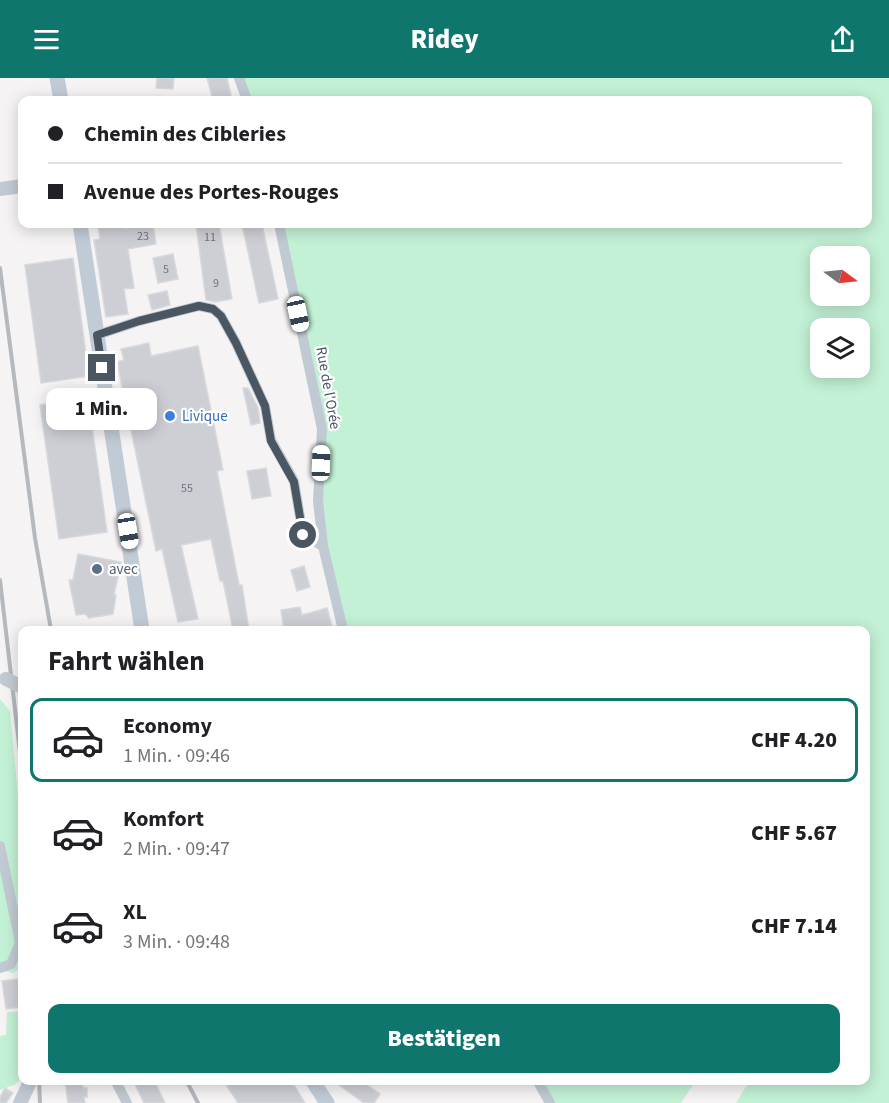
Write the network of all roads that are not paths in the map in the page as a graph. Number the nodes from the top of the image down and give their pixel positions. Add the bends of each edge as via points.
1 (57, 78) edge
2 (239, 78) edge
3 (60, 96) edge
4 (245, 96) edge
5 (18, 187) edge
6 (0, 189) edge
7 (81, 228) edge
8 (280, 228) edge
9 (97, 335) junction
10 (324, 546) junction
11 (141, 626) edge
12 (342, 626) edge
13 (3, 677) edge
14 (18, 685) edge
15 (0, 846) edge
16 (18, 933) edge
17 (18, 948) edge
18 (0, 968) edge
19 (29, 1085) edge
20 (118, 1085) edge
21 (315, 1085) edge
22 (540, 1085) edge
23 (20, 1103) edge
24 (127, 1103) edge
25 (327, 1103) edge
26 (550, 1103) edge

1 - 3 main road
2 - 4 street
5 - 6 street
7 - 9 main road
8 - 10 street, Rue de l'Orée via 322,429 318,501
9 - 10 street via 199,306 213,309 221,316 265,406 271,441 294,482 303,535
9 - 11 main road
10 - 12 street, Rue de l'Orée
13 - 14 street, bridge
15 - 16 street
17 - 18 street via 11,964
19 - 23 street
20 - 24 street
21 - 25 main road
22 - 26 street

